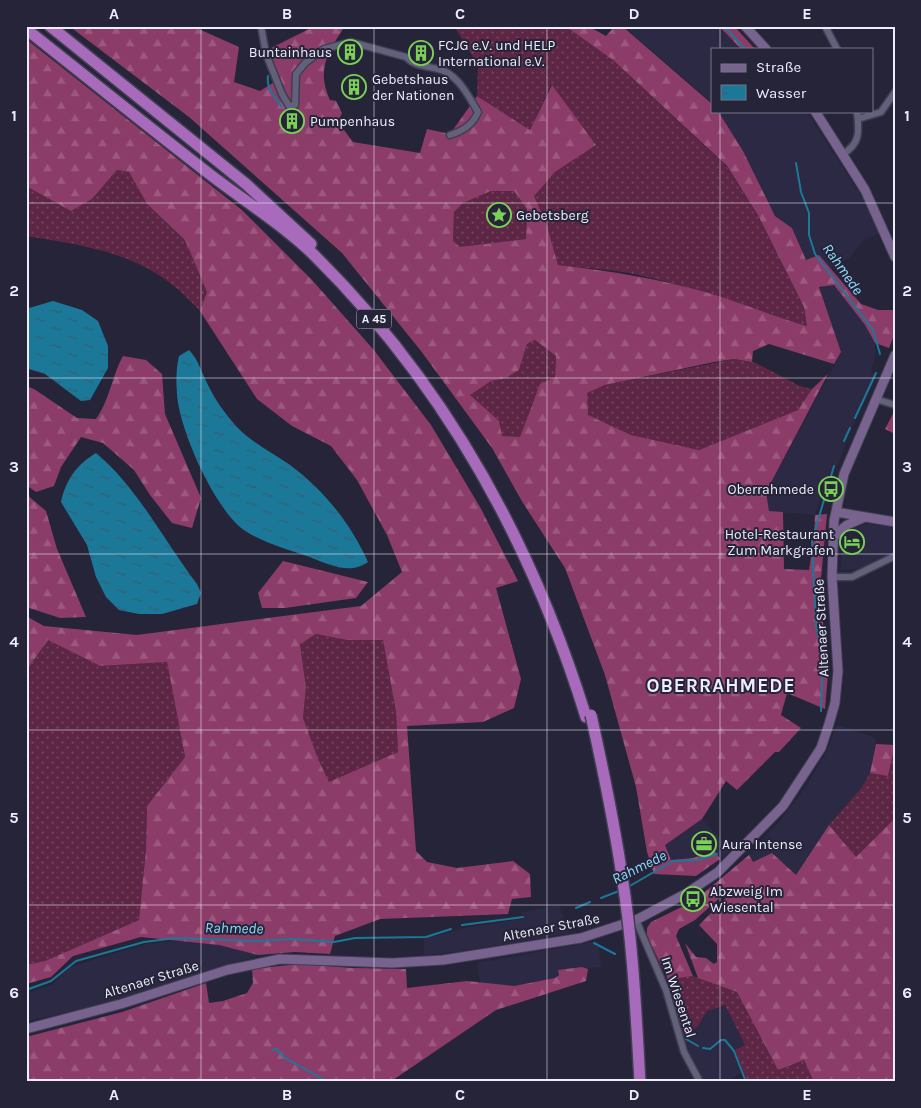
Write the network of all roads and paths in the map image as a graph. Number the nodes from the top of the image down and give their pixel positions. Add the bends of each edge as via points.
1 (50, 26) edge
2 (261, 26) edge
3 (745, 26) edge
4 (825, 26) edge
5 (26, 29) edge
6 (765, 48) edge
7 (836, 48) edge
8 (895, 92) edge
9 (816, 112) edge
10 (857, 112) edge
11 (858, 119) junction
12 (450, 135) dead end
13 (843, 154) junction
14 (895, 257) edge
15 (895, 355) edge
16 (876, 399) junction
17 (895, 405) edge
18 (836, 512) junction
19 (864, 517) junction
20 (895, 522) edge
21 (832, 538) junction
22 (895, 556) edge
23 (832, 577) junction
24 (588, 716) junction
25 (636, 920) junction
26 (26, 1029) edge
27 (634, 1082) edge
28 (640, 1082) edge
29 (700, 1082) edge

1 - 24 highway, A 45 via 296,228 372,308 412,358 477,454 525,542 547,591
2 - 12 street via 266,54 289,106 295,105 296,74 305,63 324,49 351,42 406,57 411,63 446,72 458,82 478,112 475,120
3 - 6 main road
4 - 7 street
5 - 24 highway, A 45 via 312,252 408,360 472,455 520,544
8 - 11 street via 881,112
9 - 13 main road
10 - 11 street
11 - 13 street via 857,141
13 - 14 main road via 878,216
15 - 16 main road, Altenaer Straße
16 - 17 street
16 - 18 main road, Altenaer Straße via 844,474
18 - 19 main road
18 - 21 main road, Altenaer Straße
19 - 20 main road
19 - 21 main road via 847,525
21 - 23 main road, Altenaer Straße
22 - 23 street via 852,577
23 - 25 main road, Altenaer Straße via 838,671 835,703 821,748 783,806 731,860 687,893
24 - 27 highway, A 45, bridge via 618,876 630,990
24 - 28 highway, A 45, bridge via 608,792 623,878 635,990
25 - 26 main road, Altenaer Straße via 581,938 443,960 392,963 280,959 227,970 121,1004
25 - 29 street, Im Wiesental via 666,990 684,1052

